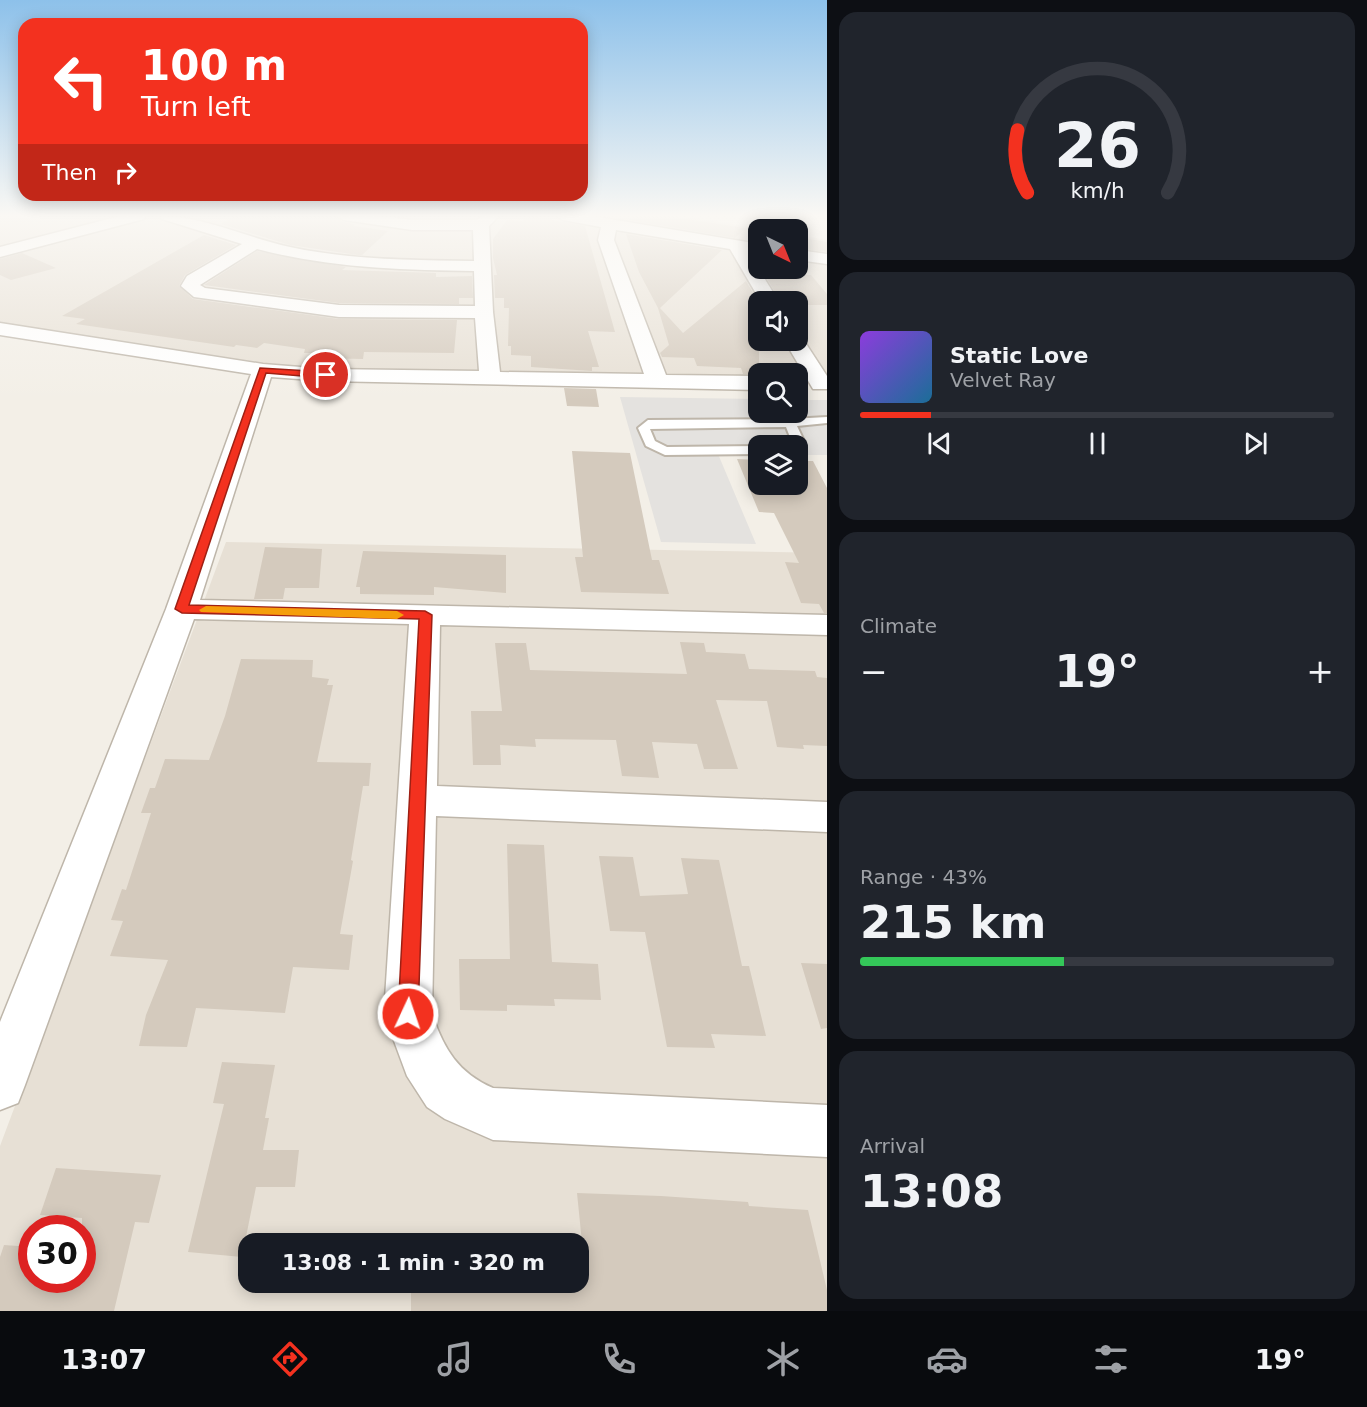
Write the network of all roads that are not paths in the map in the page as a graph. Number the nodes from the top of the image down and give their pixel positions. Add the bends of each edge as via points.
1 (198, 277) edge
2 (482, 277) edge
3 (620, 277) edge
4 (755, 277) edge
5 (763, 291) edge
6 (484, 312) junction
7 (0, 329) edge
8 (802, 351) edge
9 (263, 370) junction
10 (490, 376) junction
11 (657, 380) junction
12 (748, 382) edge
13 (808, 383) edge
14 (824, 384) edge
15 (827, 420) edge
16 (808, 422) edge
17 (790, 423) joint
18 (795, 435) edge
19 (748, 450) edge
20 (182, 609) junction
21 (425, 615) junction
22 (827, 625) edge
23 (418, 800) junction
24 (827, 817) edge
25 (0, 1085) edge
26 (827, 1131) edge

1 - 6 street via 190,286 200,293 339,311
2 - 6 street
3 - 11 street
4 - 5 street
6 - 10 street
7 - 9 street
8 - 14 street
9 - 10 street via 326,375
9 - 20 street
10 - 11 street
11 - 12 street
13 - 14 street
15 - 16 lane
17 - 18 lane
17 - 19 lane via 648,424 644,428 650,443 665,451
20 - 21 street
20 - 25 street
21 - 22 street
21 - 23 street
23 - 24 street
23 - 26 street via 408,1014 435,1076 453,1095 492,1114

